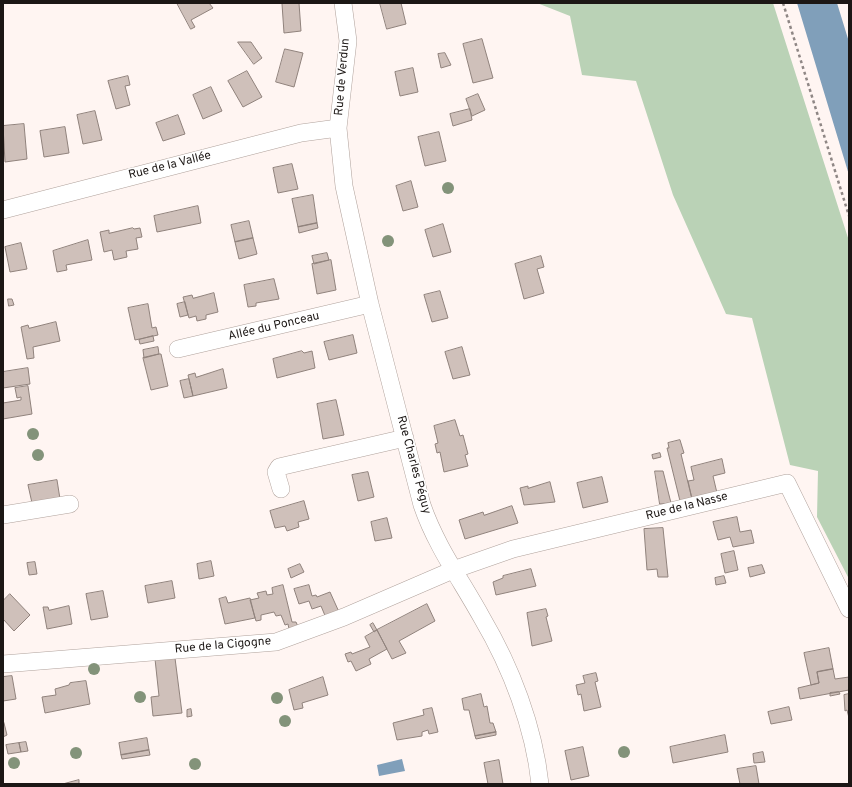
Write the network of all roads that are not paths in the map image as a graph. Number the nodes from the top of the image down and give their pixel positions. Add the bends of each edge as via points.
1 (343, 3) edge
2 (338, 128) junction
3 (3, 210) edge
4 (370, 304) junction
5 (178, 349) dead end
6 (406, 438) junction
7 (281, 489) dead end
8 (70, 504) dead end
9 (3, 516) edge
10 (453, 570) junction
11 (849, 609) edge
12 (3, 664) edge
13 (540, 784) edge

1 - 2 street, Rue de Verdun via 348,41
2 - 3 street, Rue de la Vallée via 294,135
2 - 4 street, Rue Charles Péguy via 344,186
4 - 5 street, Allée du Ponceau
4 - 6 street, Rue Charles Péguy
6 - 7 street via 279,467 276,472
6 - 10 street, Rue Charles Péguy via 429,525
8 - 9 street
10 - 11 street, Rue de la Nasse via 513,549 787,483
10 - 12 street, Rue de la Cigogne via 344,617 276,642
10 - 13 street, Rue Charles Péguy via 483,619 510,674 533,743

